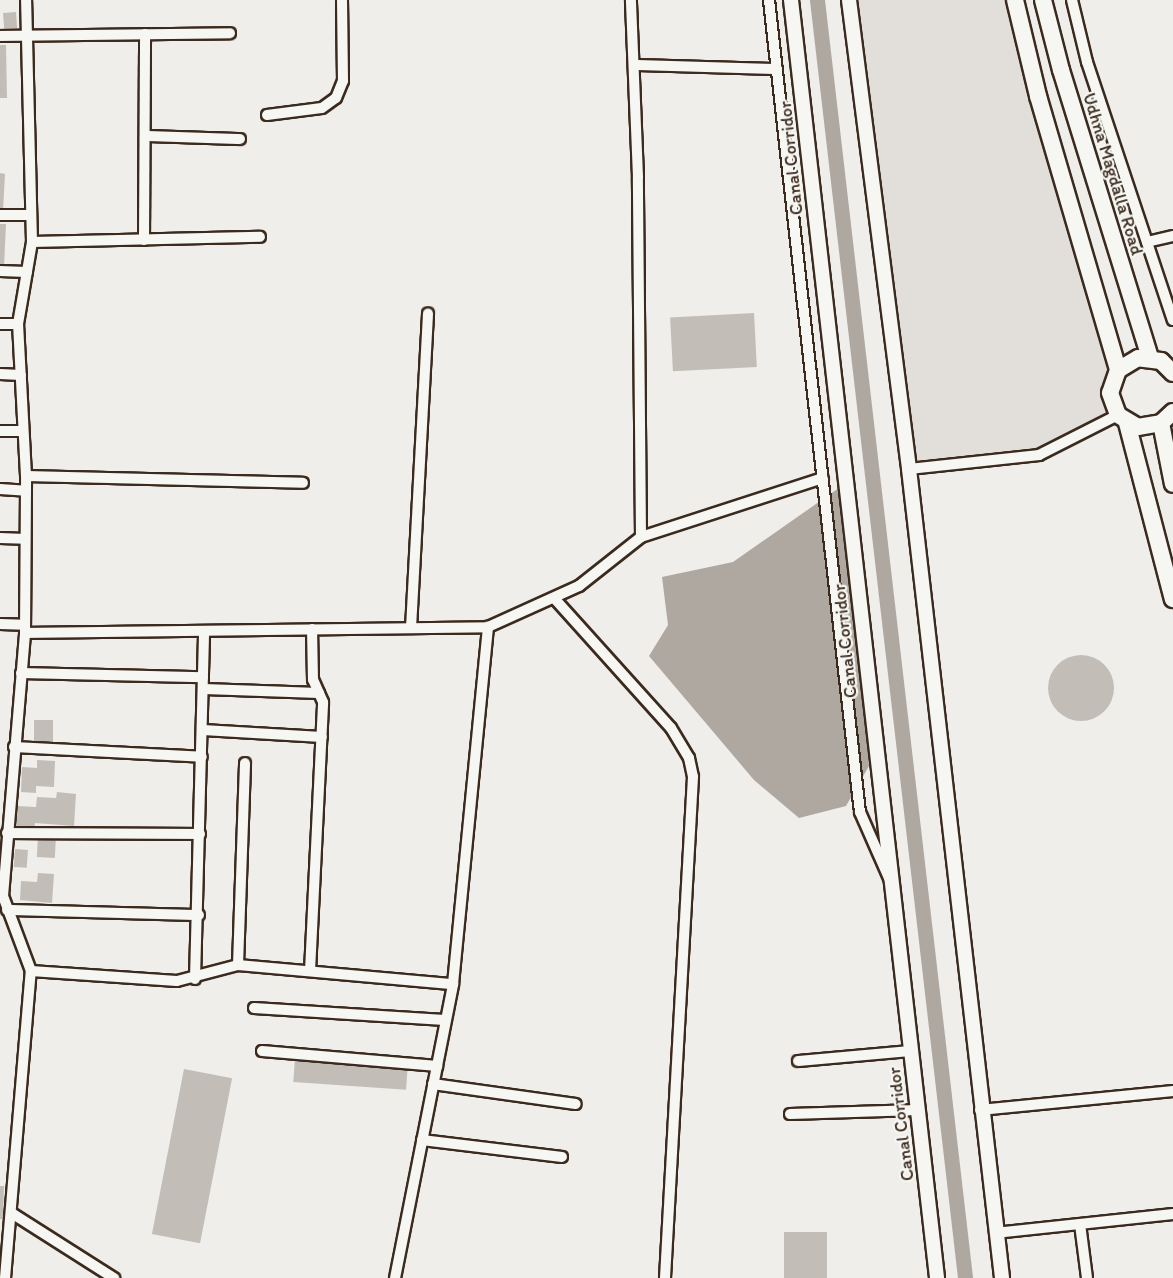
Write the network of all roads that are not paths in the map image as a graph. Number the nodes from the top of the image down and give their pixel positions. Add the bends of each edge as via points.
1 (26, 0) edge
2 (342, 0) edge
3 (631, 0) edge
4 (769, 0) edge
5 (791, 0) edge
6 (849, 0) edge
7 (1015, 0) edge
8 (1043, 0) edge
9 (1072, 0) edge
10 (230, 33) dead end
11 (146, 34) junction
12 (0, 36) edge
13 (26, 37) junction
14 (634, 65) junction
15 (777, 69) junction
16 (267, 115) dead end
17 (145, 136) junction
18 (240, 139) dead end
19 (0, 215) edge
20 (31, 216) junction
21 (1173, 236) edge
22 (260, 237) dead end
23 (144, 240) junction
24 (32, 242) junction
25 (1147, 242) junction
26 (0, 271) edge
27 (27, 272) junction
28 (429, 313) dead end
29 (1173, 320) edge
30 (0, 324) edge
31 (18, 324) junction
32 (1150, 358) junction
33 (1172, 366) edge
34 (1118, 370) junction
35 (0, 374) edge
36 (21, 375) junction
37 (1169, 417) edge
38 (1122, 419) junction
39 (0, 431) edge
40 (23, 431) junction
41 (909, 469) junction
42 (26, 476) junction
43 (823, 478) junction
44 (303, 483) dead end
45 (1173, 484) edge
46 (0, 489) edge
47 (26, 490) junction
48 (641, 537) junction
49 (0, 538) edge
50 (25, 539) junction
51 (554, 598) junction
52 (1173, 599) edge
53 (0, 624) edge
54 (488, 627) junction
55 (411, 628) junction
56 (24, 629) junction
57 (312, 629) junction
58 (204, 631) junction
59 (21, 673) junction
60 (203, 677) junction
61 (204, 689) junction
62 (319, 693) junction
63 (203, 730) junction
64 (322, 737) junction
65 (14, 747) junction
66 (202, 757) junction
67 (245, 763) dead end
68 (7, 833) junction
69 (200, 834) junction
70 (3, 868) edge
71 (890, 878) junction
72 (2, 896) edge
73 (7, 910) junction
74 (199, 915) junction
75 (238, 965) junction
76 (31, 971) junction
77 (310, 971) junction
78 (195, 979) junction
79 (453, 984) junction
80 (254, 1008) dead end
81 (446, 1020) junction
82 (262, 1051) dead end
83 (910, 1051) junction
84 (798, 1061) dead end
85 (437, 1066) junction
86 (433, 1084) junction
87 (1173, 1090) edge
88 (576, 1104) dead end
89 (918, 1110) junction
90 (980, 1110) junction
91 (790, 1114) dead end
92 (422, 1140) junction
93 (562, 1157) dead end
94 (14, 1214) junction
95 (1173, 1214) edge
96 (1080, 1224) junction
97 (995, 1233) junction
98 (5, 1278) edge
99 (114, 1278) edge
100 (395, 1278) edge
101 (665, 1278) edge
102 (937, 1278) edge
103 (1002, 1278) edge
104 (1087, 1278) edge

1 - 13 street
2 - 16 street via 343,81 336,98 322,108
3 - 14 street
4 - 15 street
5 - 71 street, Canal Corridor
6 - 41 street
7 - 34 main road via 1038,96
8 - 32 main road, Udhna Magdalla Road via 1060,70
9 - 25 street via 1087,62
10 - 11 street
11 - 13 street
11 - 17 street
12 - 13 street
13 - 20 street
14 - 15 street
14 - 48 street
15 - 43 street
17 - 18 street
17 - 23 street
19 - 20 street
20 - 24 street
21 - 25 street
22 - 23 street
23 - 24 street
24 - 27 street
25 - 29 street
26 - 27 street
27 - 31 street
28 - 55 street
30 - 31 street
31 - 36 street
32 - 33 main road
32 - 34 main road via 1138,358
34 - 38 main road via 1110,393
35 - 36 street
36 - 40 street
37 - 38 main road via 1150,427
37 - 45 main road
38 - 41 street via 1039,455
38 - 52 main road
39 - 40 street
40 - 42 street
41 - 90 street
42 - 44 street
42 - 47 street
43 - 48 street
43 - 71 street via 860,812
46 - 47 street
47 - 50 street
48 - 51 street via 579,586
49 - 50 street
50 - 56 street
51 - 54 street
51 - 101 street via 671,728 689,758 693,777
53 - 56 street
54 - 55 street
54 - 79 street
55 - 57 street
56 - 58 street
56 - 59 street
57 - 58 street
57 - 62 street via 313,680
58 - 60 street
59 - 60 street
59 - 65 street
60 - 61 street
61 - 62 street
61 - 63 street
62 - 64 street via 323,702
63 - 64 street
63 - 66 street
64 - 77 street
65 - 66 street
65 - 68 street
66 - 69 street
67 - 75 street
68 - 69 street
68 - 70 street
69 - 74 street
70 - 72 street
71 - 83 street, Canal Corridor
72 - 73 street
73 - 74 street
73 - 76 street
74 - 78 street
75 - 77 street
75 - 78 street
76 - 78 street
76 - 94 street
77 - 79 street
79 - 81 street
80 - 81 street
81 - 85 street
82 - 85 street
83 - 84 street
83 - 89 street, Canal Corridor
85 - 86 street
86 - 88 street
86 - 92 street
87 - 90 street
89 - 91 street
89 - 102 street, Canal Corridor
90 - 97 street
92 - 93 street
92 - 100 street
94 - 98 street
94 - 99 street
95 - 96 street
96 - 97 street
96 - 104 street
97 - 103 street

